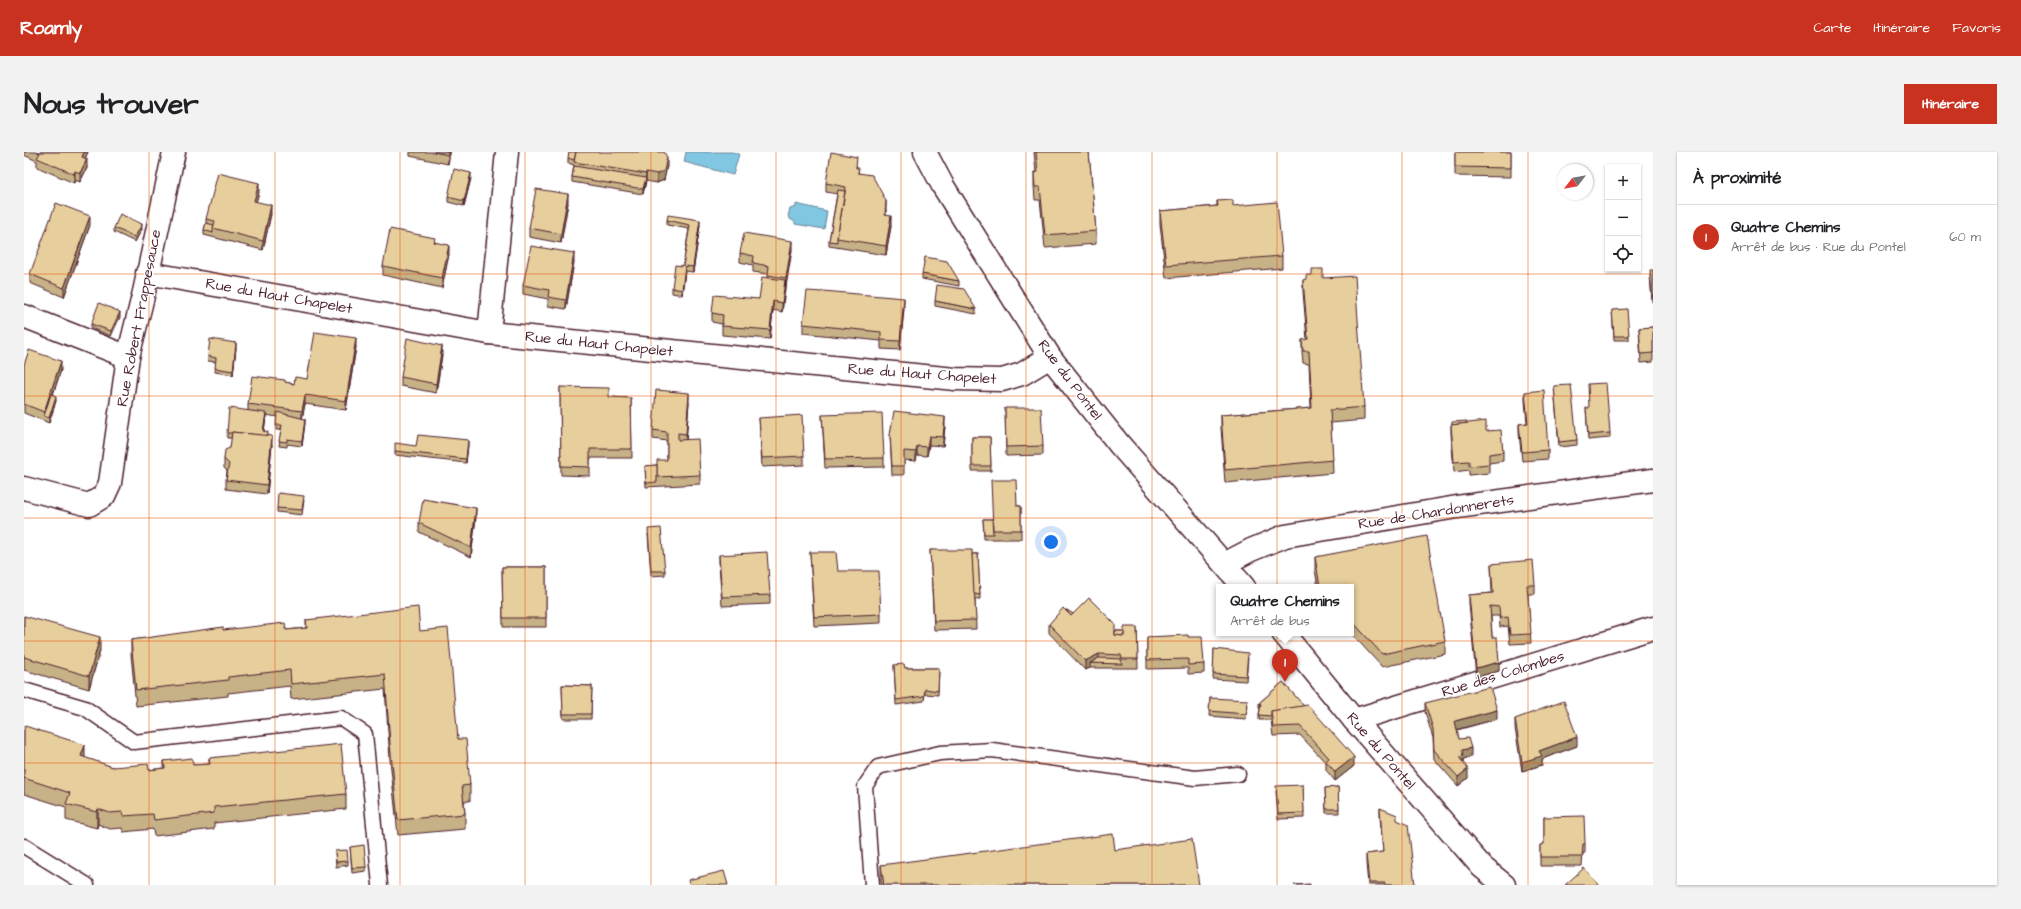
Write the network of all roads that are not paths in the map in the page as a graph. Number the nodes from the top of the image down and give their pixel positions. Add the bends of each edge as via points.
1 (174, 152) edge
2 (507, 152) edge
3 (925, 152) edge
4 (147, 273) junction
5 (24, 316) edge
6 (489, 333) junction
7 (128, 357) junction
8 (1050, 357) junction
9 (1653, 480) edge
10 (24, 488) edge
11 (1224, 564) junction
12 (1241, 584) edge
13 (1653, 628) edge
14 (1285, 636) edge
15 (24, 690) edge
16 (1354, 720) junction
17 (1238, 774) dead end
18 (24, 846) edge
19 (1486, 876) edge
20 (87, 885) edge
21 (380, 885) edge
22 (872, 885) edge
23 (1504, 885) edge

1 - 4 street, Rue Robert Frappesauce
2 - 6 street
3 - 8 street, Rue du Pontel via 943,186
4 - 6 street, Rue du Haut Chapelet
4 - 7 street, Rue Robert Frappesauce
5 - 7 street
6 - 8 street, Rue du Haut Chapelet via 955,379 1002,380 1022,374
7 - 10 street, Rue Robert Frappesauce via 110,482 104,496 89,505
8 - 11 street, Rue du Pontel via 1119,444
9 - 11 street, Rue de Chardonnerets via 1457,507 1284,536
11 - 12 street, Rue du Pontel
13 - 16 street, Rue des Colombes
14 - 16 street, Rue du Pontel
15 - 21 lane via 85,708 134,742 341,718 365,734
16 - 19 street, Rue du Pontel
17 - 22 lane via 1195,778 992,750 940,753 878,768 865,786
18 - 20 lane
19 - 23 street, Rue du Pontel

